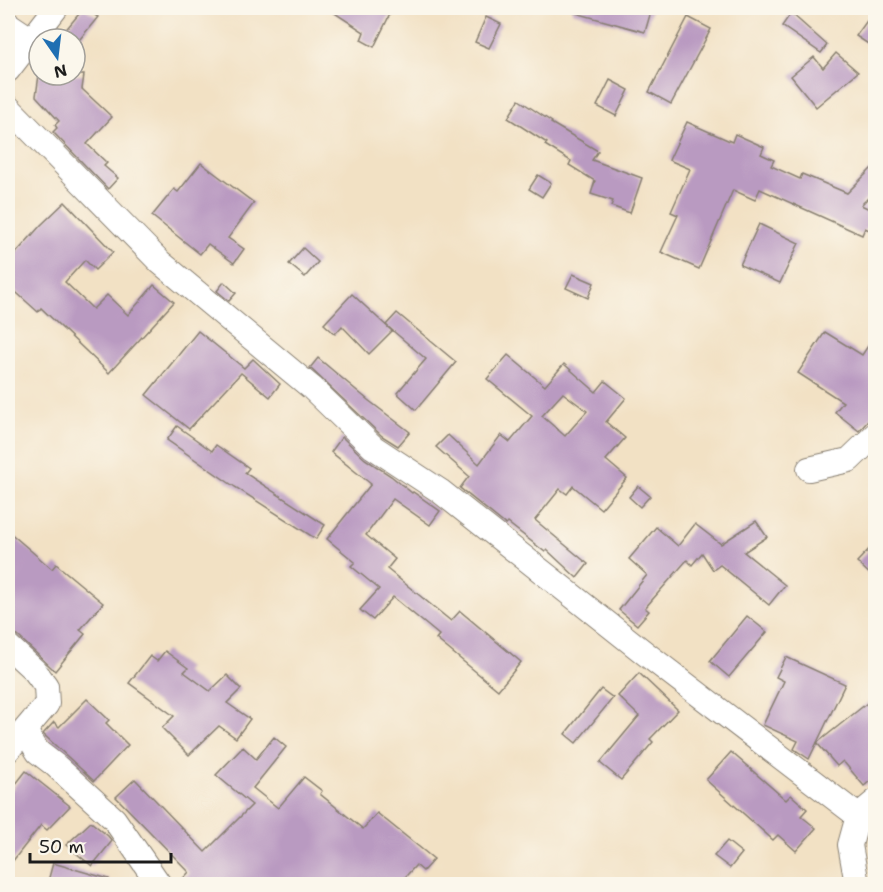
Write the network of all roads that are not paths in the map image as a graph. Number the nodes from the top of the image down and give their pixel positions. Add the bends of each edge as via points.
1 (56, 8) edge
2 (8, 24) edge
3 (42, 27) edge
4 (27, 37) edge
5 (27, 46) edge
6 (8, 69) edge
7 (8, 107) edge
8 (876, 434) edge
9 (808, 469) dead end
10 (8, 646) edge
11 (25, 731) junction
12 (8, 750) edge
13 (867, 809) edge
14 (159, 885) edge
15 (857, 885) edge

1 - 3 street
2 - 4 street
5 - 6 street
7 - 13 street via 160,262 312,388 373,447 440,491 646,654
8 - 9 street via 849,460
10 - 11 street via 46,686 47,704
11 - 12 street
11 - 14 street via 38,752 114,819
13 - 15 street via 850,845

